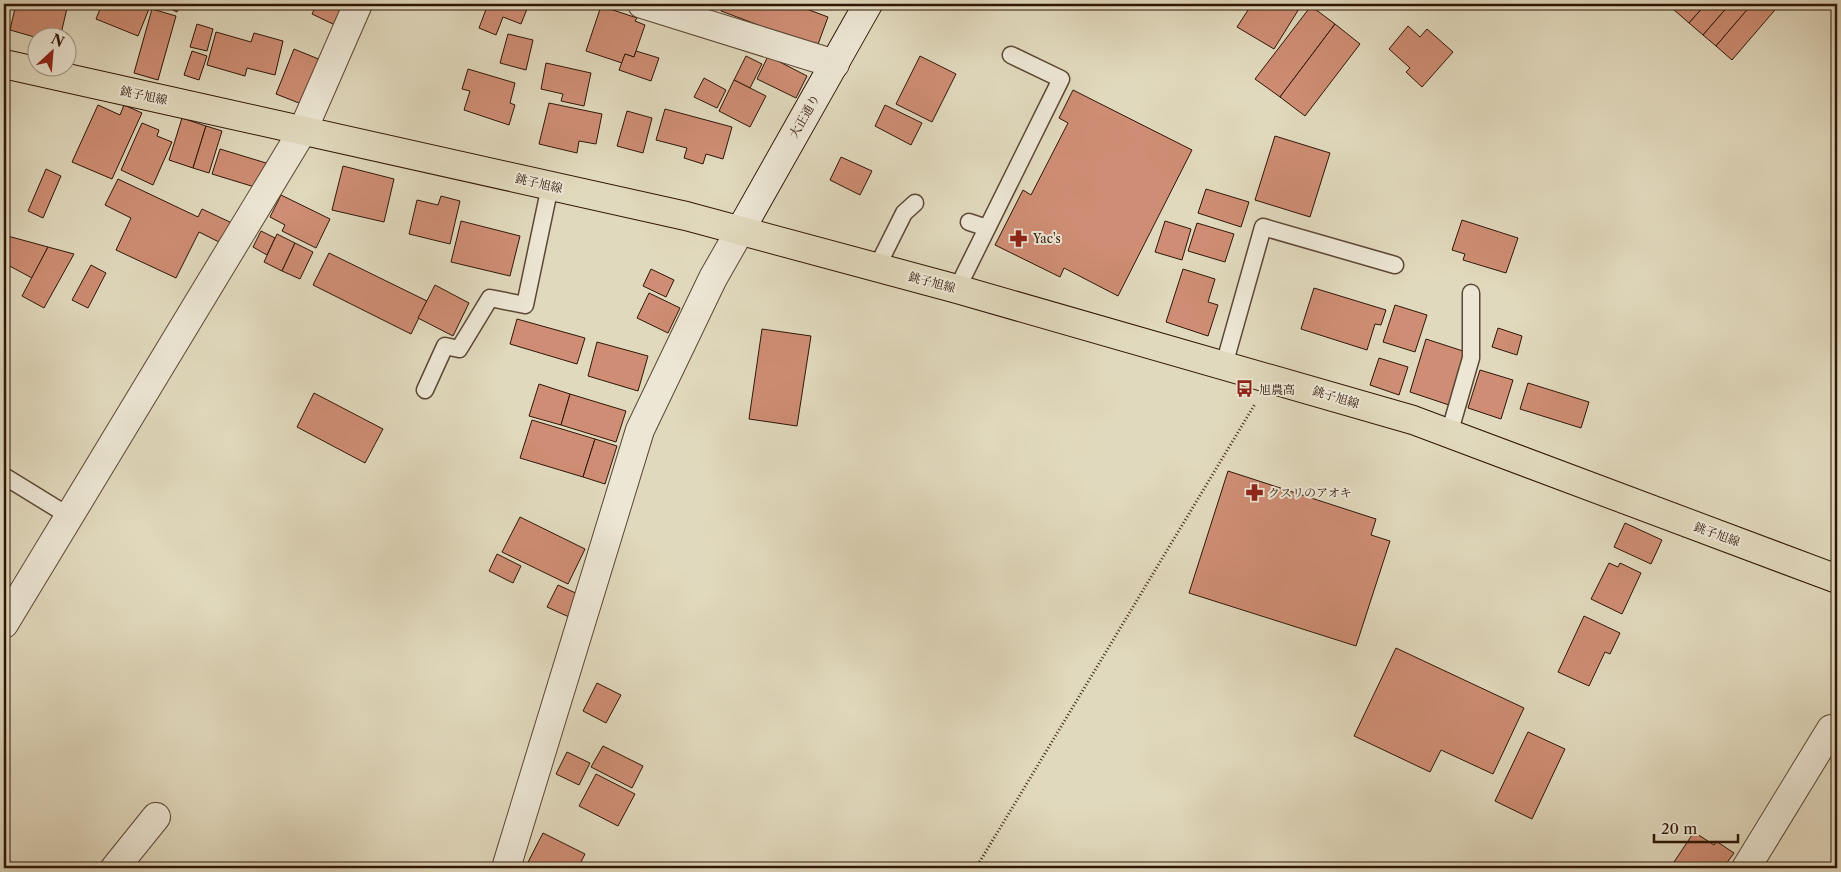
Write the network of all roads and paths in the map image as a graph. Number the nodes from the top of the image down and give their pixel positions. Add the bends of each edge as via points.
1 (358, 4) edge
2 (642, 4) edge
3 (868, 4) edge
4 (1011, 55) dead end
5 (4, 64) edge
6 (835, 64) junction
7 (303, 130) junction
8 (550, 186) junction
9 (914, 203) dead end
10 (969, 222) dead end
11 (987, 228) junction
12 (741, 229) junction
13 (1395, 265) dead end
14 (877, 267) junction
15 (957, 289) junction
16 (1471, 293) dead end
17 (1224, 365) junction
18 (1271, 378) junction
19 (425, 390) dead end
20 (1449, 434) junction
21 (4, 476) edge
22 (69, 516) junction
23 (1837, 579) edge
24 (4, 624) edge
25 (1837, 733) edge
26 (156, 817) dead end
27 (115, 868) edge
28 (506, 868) edge
29 (976, 868) edge
30 (1746, 868) edge

1 - 7 street
2 - 6 street
3 - 6 street, 大正通り
4 - 11 lane via 1061,79
5 - 7 main road, 銚子旭線
6 - 12 street, 大正通り
7 - 8 main road, 銚子旭線
7 - 22 street
8 - 12 main road, 銚子旭線
8 - 19 lane via 525,305 490,298 459,349 445,346
9 - 14 lane via 904,213
10 - 11 lane
11 - 15 lane
12 - 14 main road, 銚子旭線
12 - 28 street, 大正通り via 713,278 640,430
13 - 17 lane via 1263,227
14 - 15 main road, 銚子旭線
15 - 17 main road, 銚子旭線
16 - 20 lane via 1471,358
17 - 18 main road, 銚子旭線
18 - 20 main road, 銚子旭線 via 1413,420
18 - 29 path
20 - 23 main road, 銚子旭線
21 - 22 lane
22 - 24 street
25 - 30 street via 1830,729
26 - 27 street

